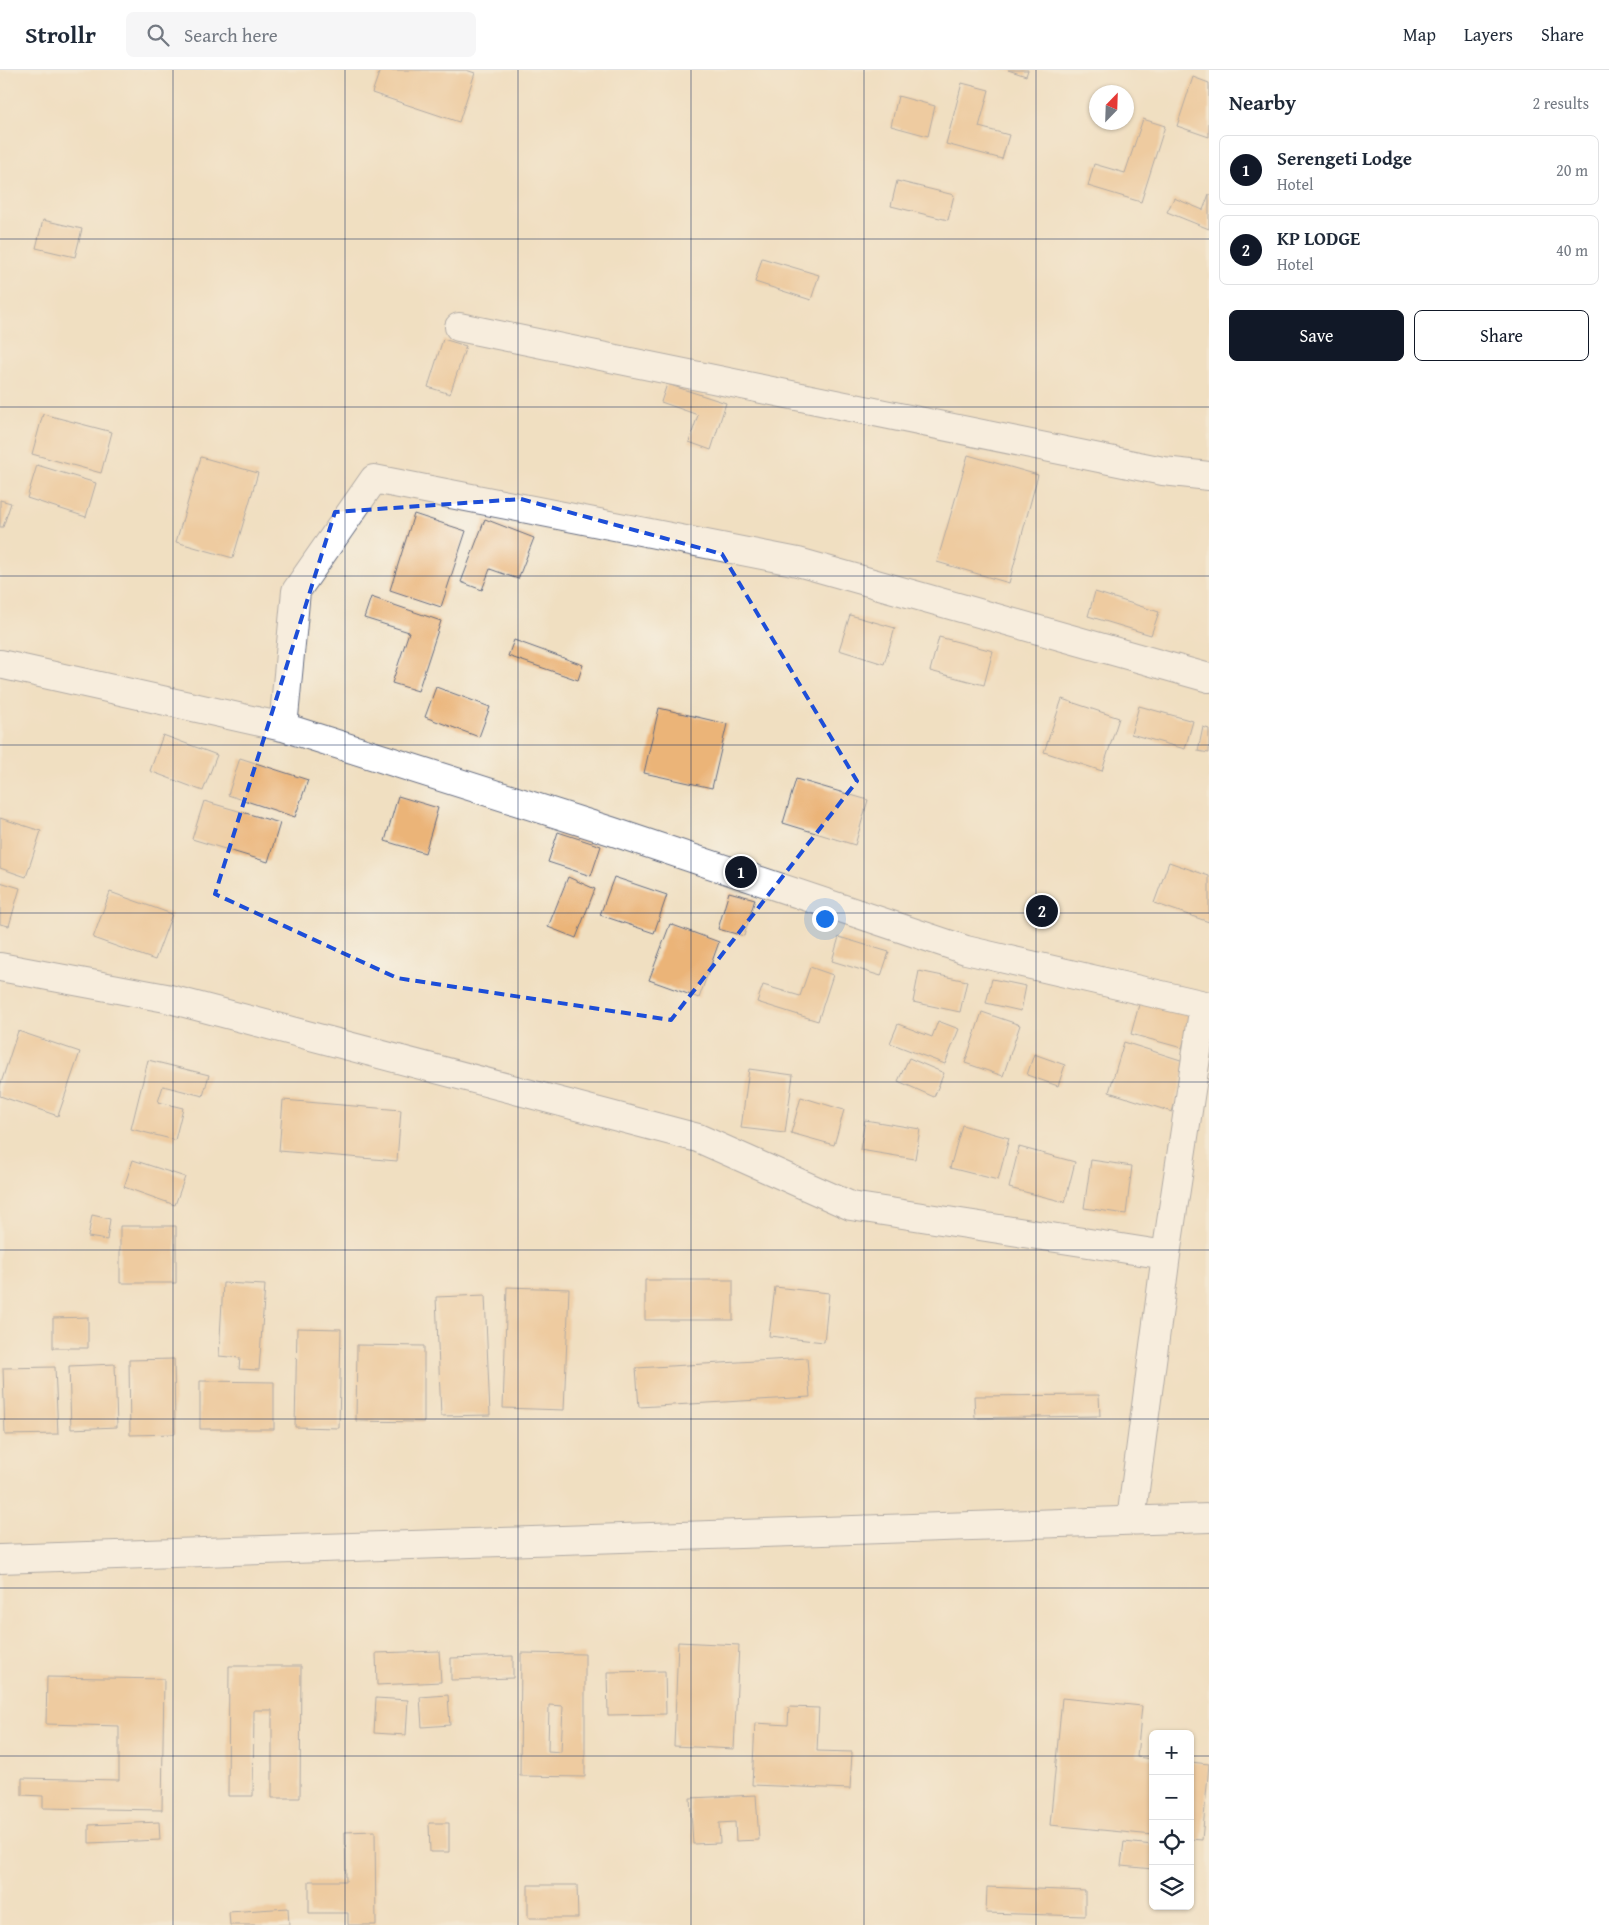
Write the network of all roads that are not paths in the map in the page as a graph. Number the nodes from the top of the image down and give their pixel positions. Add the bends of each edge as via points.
1 (459, 327) dead end
2 (1209, 476) edge
3 (0, 664) edge
4 (1209, 678) edge
5 (283, 727) junction
6 (0, 968) edge
7 (1206, 1006) edge
8 (1166, 1255) junction
9 (1209, 1518) edge
10 (1131, 1520) junction
11 (0, 1559) edge

1 - 2 main road via 1162,471
3 - 5 main road
4 - 5 main road via 798,562 374,479 296,591
5 - 7 main road via 610,830 966,950
6 - 8 main road via 166,998 698,1138 850,1206
7 - 8 main road
8 - 10 main road
9 - 10 main road
10 - 11 main road

